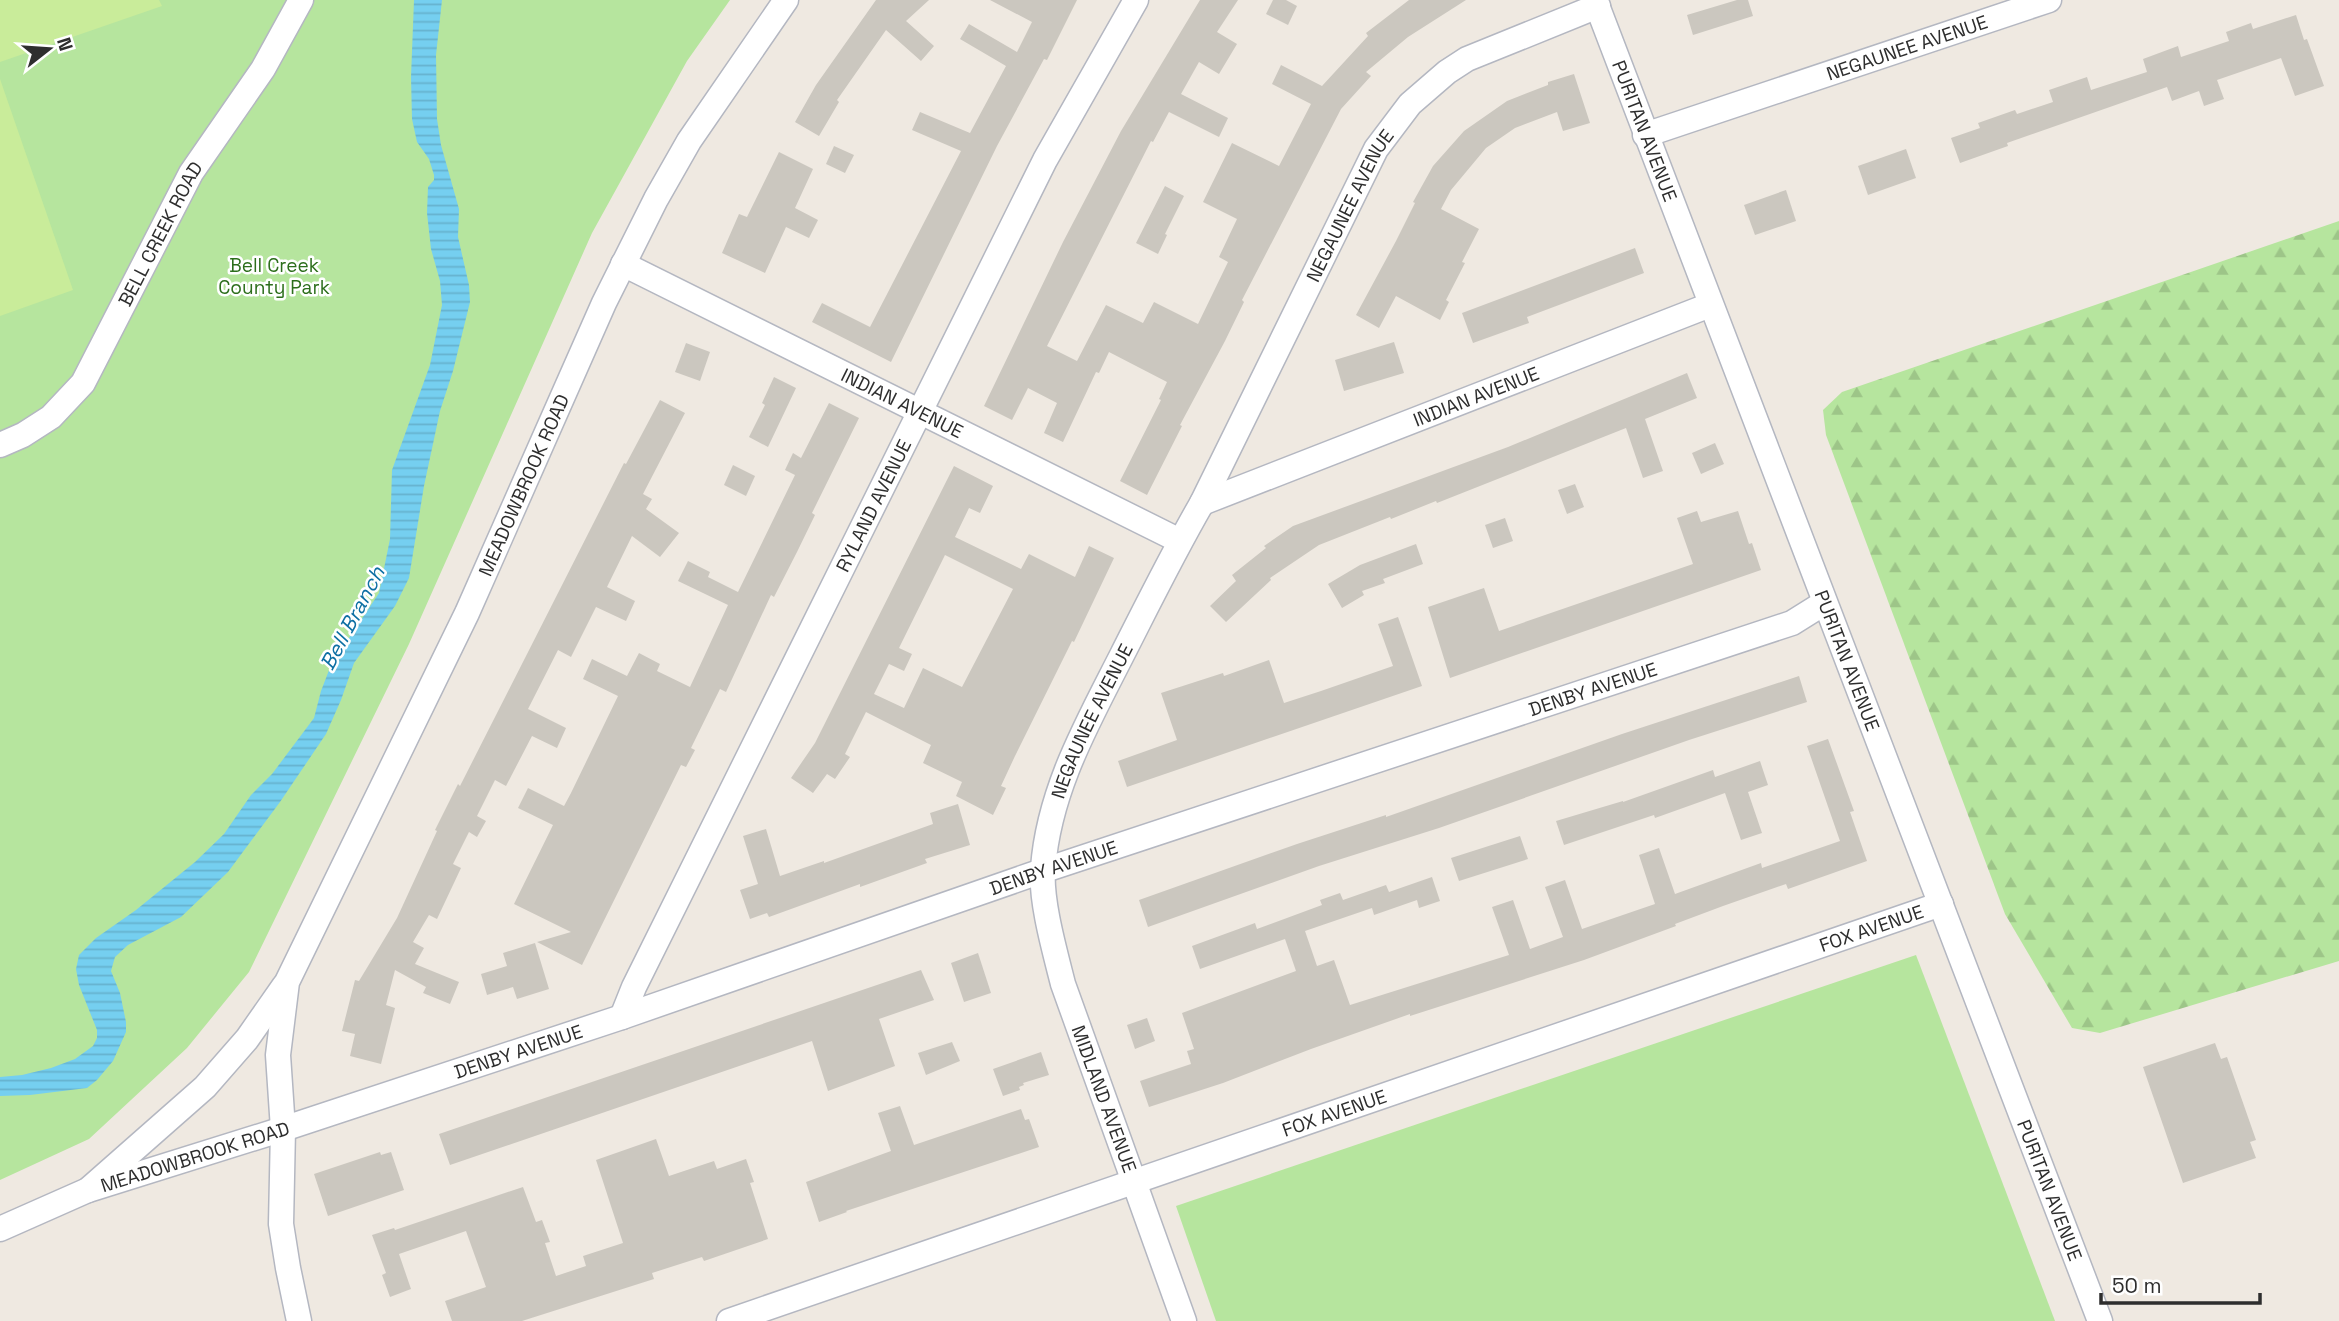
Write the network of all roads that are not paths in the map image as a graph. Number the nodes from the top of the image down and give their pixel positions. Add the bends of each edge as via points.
1 (301, 0) edge
2 (786, 0) edge
3 (1136, 0) edge
4 (2049, 0) edge
5 (1596, 3) edge
6 (1645, 135) junction
7 (623, 264) junction
8 (1710, 305) junction
9 (921, 412) junction
10 (0, 445) edge
11 (1202, 503) junction
12 (1180, 541) junction
13 (1824, 603) junction
14 (1042, 872) junction
15 (1941, 905) junction
16 (287, 982) junction
17 (622, 1017) junction
18 (283, 1129) junction
19 (1133, 1181) junction
20 (88, 1190) junction
21 (0, 1229) edge
22 (299, 1321) edge
23 (729, 1321) edge
24 (1184, 1321) edge
25 (2100, 1321) edge

1 - 10 street, BELL CREEK ROAD via 263,69 191,173 83,383 51,416
2 - 7 street, MEADOWBROOK ROAD via 689,141
3 - 9 street, RYLAND AVENUE via 1045,160
4 - 6 street, NEGAUNEE AVENUE
5 - 6 street, PURITAN AVENUE
5 - 11 street, NEGAUNEE AVENUE via 1467,59 1428,87 1395,122 1376,149
6 - 8 street, PURITAN AVENUE
7 - 9 street, INDIAN AVENUE
7 - 16 street, MEADOWBROOK ROAD via 467,613
8 - 11 street, INDIAN AVENUE
8 - 13 street, PURITAN AVENUE
9 - 12 street, INDIAN AVENUE
9 - 17 street, RYLAND AVENUE
11 - 12 street, NEGAUNEE AVENUE
12 - 14 street, NEGAUNEE AVENUE via 1067,767 1050,822
13 - 14 street, DENBY AVENUE via 1792,623
13 - 15 street, PURITAN AVENUE
14 - 17 street, DENBY AVENUE
14 - 19 street, MIDLAND AVENUE via 1063,984
15 - 19 street, FOX AVENUE
15 - 25 street, PURITAN AVENUE
16 - 18 street, MEADOWBROOK ROAD via 278,1055
16 - 20 street, MEADOWBROOK ROAD via 247,1039 205,1087
17 - 18 street, DENBY AVENUE
18 - 20 street, MEADOWBROOK ROAD
18 - 22 street via 281,1224
19 - 23 street, FOX AVENUE
19 - 24 street, MIDLAND AVENUE
20 - 21 street, MEADOWBROOK ROAD

